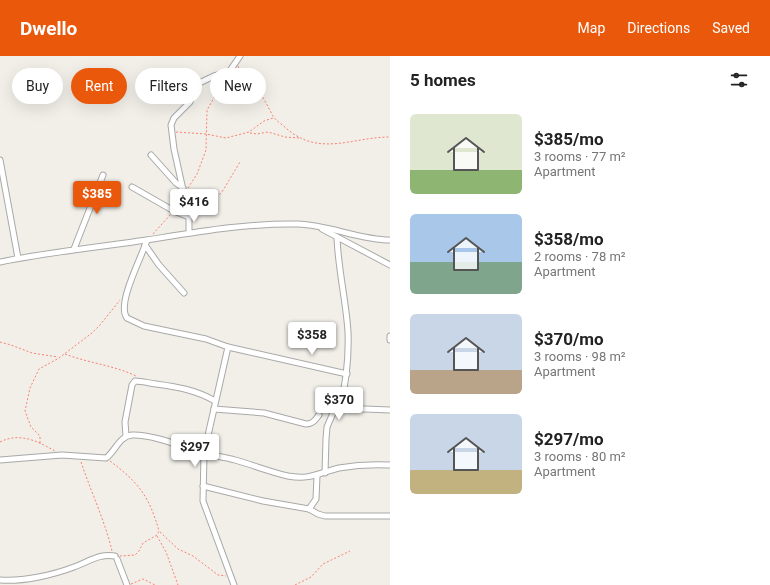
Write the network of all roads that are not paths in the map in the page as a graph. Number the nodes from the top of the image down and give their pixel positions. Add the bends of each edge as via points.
1 (240, 56) edge
2 (151, 155) dead end
3 (0, 160) edge
4 (103, 174) dead end
5 (132, 187) dead end
6 (183, 188) junction
7 (189, 217) junction
8 (316, 226) junction
9 (190, 233) junction
10 (337, 237) junction
11 (390, 240) edge
12 (146, 243) junction
13 (74, 249) junction
14 (18, 258) junction
15 (0, 262) edge
16 (390, 265) edge
17 (184, 294) dead end
18 (390, 336) edge
19 (390, 340) edge
20 (228, 347) junction
21 (347, 374) junction
22 (215, 401) junction
23 (340, 408) junction
24 (214, 409) junction
25 (390, 410) edge
26 (319, 415) dead end
27 (126, 436) junction
28 (204, 453) junction
29 (0, 460) edge
30 (390, 465) edge
31 (325, 473) junction
32 (317, 476) junction
33 (203, 486) junction
34 (309, 509) junction
35 (390, 516) edge
36 (0, 580) edge
37 (128, 585) edge
38 (234, 585) edge

1 - 6 street via 229,72 193,86 190,102 174,118 171,132
2 - 6 street
3 - 14 street
4 - 13 street
5 - 7 street
6 - 7 street
7 - 9 street
8 - 9 street via 243,226
8 - 10 street
8 - 11 street via 378,240
9 - 12 street
10 - 16 street
10 - 21 street via 348,332
12 - 13 street
12 - 17 street via 159,265
12 - 20 street via 125,298 125,316 133,322 206,339
13 - 14 street
14 - 15 street
18 - 19 street
20 - 21 street
20 - 22 street
21 - 23 street
22 - 24 street
22 - 27 street via 186,388 135,382 125,422
23 - 25 street
23 - 31 street via 333,414 327,427
24 - 26 street via 264,413 306,424 310,424
24 - 28 street
27 - 28 street via 143,436
27 - 29 street via 106,458 62,455
28 - 32 street via 288,476
28 - 33 street
30 - 31 street via 353,466
31 - 32 street
32 - 34 street via 316,500
33 - 34 street
33 - 38 street via 205,507
34 - 35 street via 325,516
36 - 37 street via 47,575 73,568 102,555 116,557

